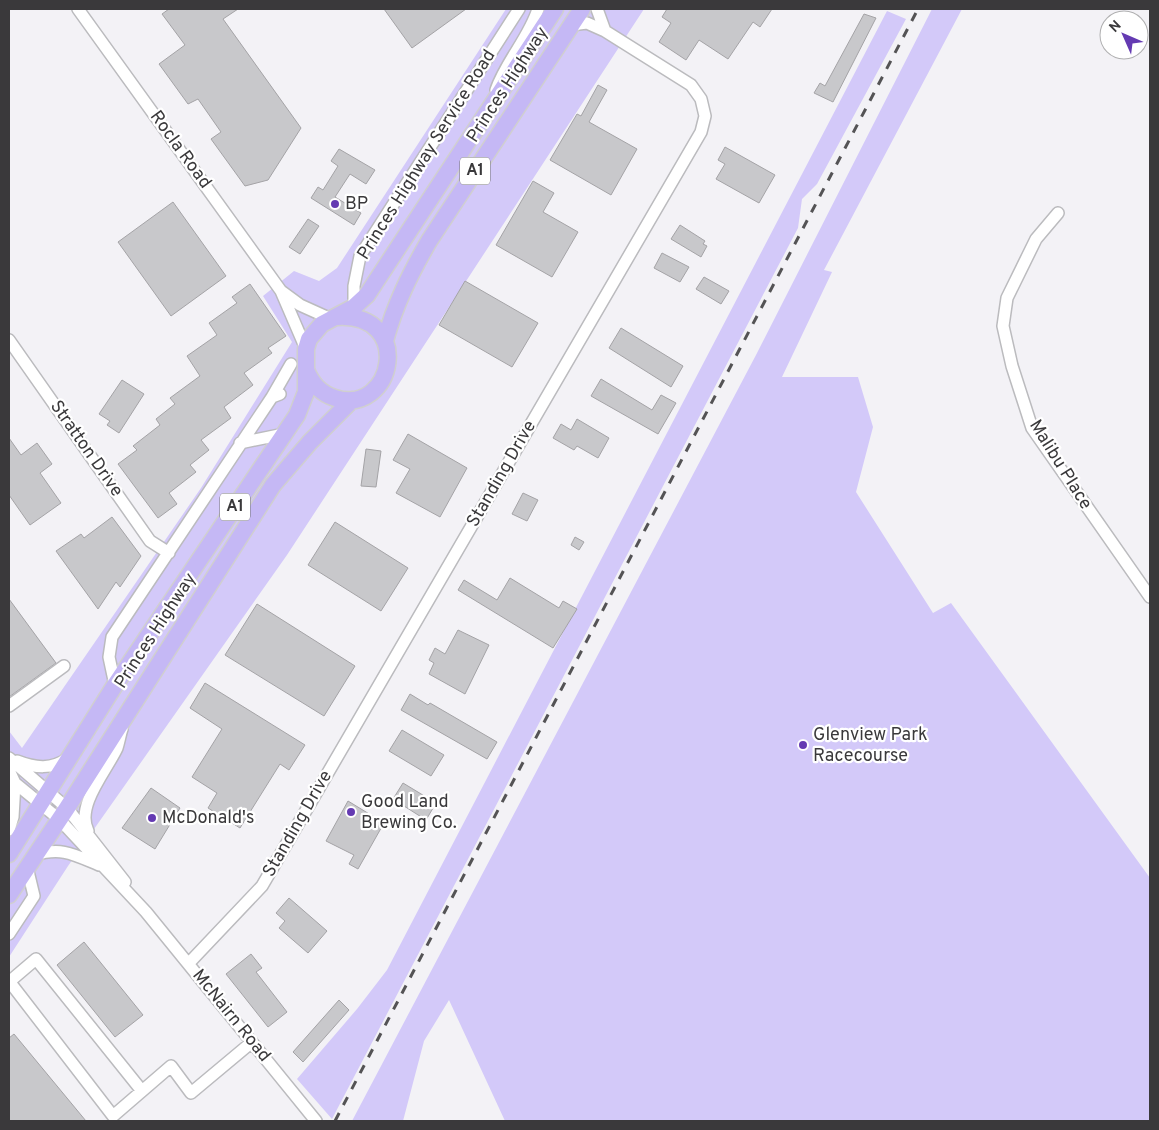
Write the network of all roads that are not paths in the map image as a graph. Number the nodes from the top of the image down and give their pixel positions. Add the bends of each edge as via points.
1 (78, 9) edge
2 (519, 9) edge
3 (538, 9) edge
4 (555, 9) edge
5 (582, 9) edge
6 (597, 9) edge
7 (571, 25) junction
8 (605, 31) junction
9 (488, 113) junction
10 (1058, 213) dead end
11 (281, 292) junction
12 (354, 307) junction
13 (334, 318) junction
14 (9, 340) edge
15 (385, 341) junction
16 (306, 349) junction
17 (298, 366) junction
18 (352, 400) junction
19 (284, 434) junction
20 (240, 443) junction
21 (169, 553) junction
22 (1150, 597) edge
23 (166, 652) junction
24 (64, 666) dead end
25 (115, 685) junction
26 (9, 706) edge
27 (125, 716) junction
28 (71, 755) junction
29 (9, 758) edge
30 (9, 770) edge
31 (16, 783) junction
32 (46, 797) junction
33 (63, 814) junction
34 (9, 830) edge
35 (94, 841) junction
36 (9, 854) edge
37 (31, 861) junction
38 (103, 867) junction
39 (9, 895) edge
40 (146, 912) junction
41 (9, 934) edge
42 (189, 964) junction
43 (9, 982) edge
44 (252, 1042) junction
45 (142, 1091) junction
46 (316, 1121) edge

1 - 11 street, Rocla Road
2 - 12 street, Princes Highway Service Road via 360,256
3 - 9 street via 501,76
4 - 9 highway, Princes Highway / A1
5 - 7 highway, Princes Highway / A1
6 - 8 street
7 - 8 street, Standing Drive via 587,23
7 - 15 highway, Princes Highway / A1 via 429,241 393,311
8 - 42 street, Standing Drive via 691,85 705,116 701,132 262,886
9 - 12 highway, Princes Highway / A1 via 367,295
10 - 22 street, Malibu Place via 1036,239 1007,298 1003,326 1012,366 1032,428
11 - 13 street, Rocla Road via 300,305
11 - 16 street, Rocla Road
12 - 13 highway, Princes Highway / A1
13 - 15 highway via 351,316 366,320
13 - 16 highway, Princes Highway / A1 via 315,331
14 - 21 street, Stratton Drive via 150,541
15 - 18 highway, Princes Highway / A1 via 389,363 383,379 372,391
16 - 17 highway, Princes Highway / A1
17 - 18 highway via 323,392 339,400
17 - 19 highway, Princes Highway / A1 via 306,392 297,415
17 - 20 street
18 - 23 highway, Princes Highway / A1 via 273,485
19 - 20 street
19 - 25 highway, Princes Highway / A1
20 - 21 street
21 - 25 street via 112,637 109,657
23 - 25 highway via 138,682 127,688
23 - 27 highway, Princes Highway / A1
24 - 26 street
25 - 28 highway, Princes Highway / A1
27 - 33 highway, Princes Highway / A1
27 - 35 street via 117,747 87,807 86,829
28 - 29 street via 59,764 43,767 28,766
28 - 32 highway, Princes Highway / A1
29 - 32 street
30 - 31 street
31 - 32 street
31 - 34 street
32 - 33 street, McNairn Road
32 - 36 highway, Princes Highway / A1
33 - 35 street, McNairn Road
33 - 37 highway, Princes Highway / A1
33 - 38 street, McNairn Road
35 - 40 street, McNairn Road
37 - 38 street via 50,850 60,850
37 - 39 highway, Princes Highway / A1
37 - 41 street via 34,896
38 - 40 street, McNairn Road
40 - 42 street, McNairn Road
42 - 44 street, McNairn Road
43 - 45 street via 36,959
43 - 45 street via 113,1116
44 - 45 street via 191,1093 172,1066
44 - 46 street, McNairn Road

